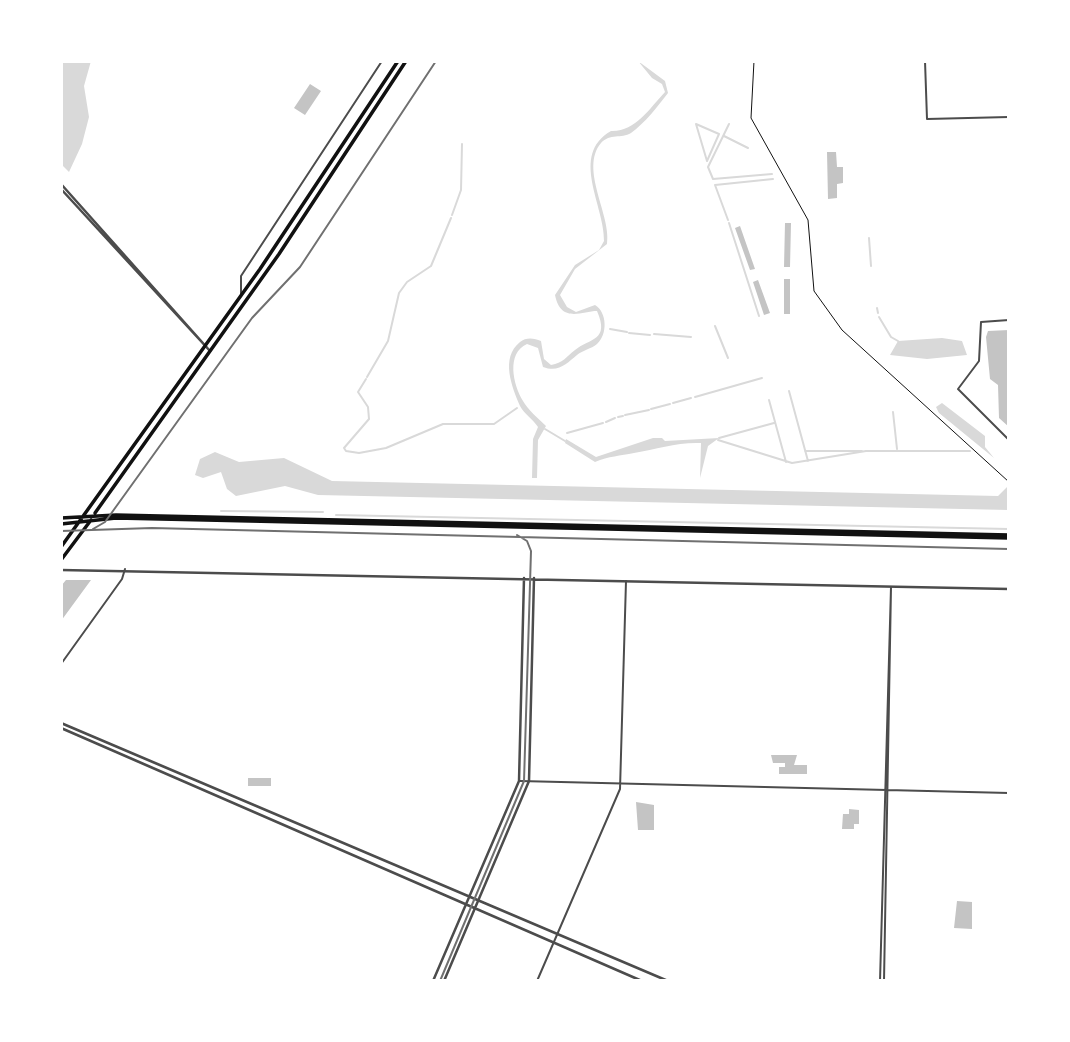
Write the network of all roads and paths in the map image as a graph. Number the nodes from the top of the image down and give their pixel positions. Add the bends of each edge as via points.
1 (382, 61) edge
2 (398, 61) edge
3 (406, 61) edge
4 (754, 61) edge
5 (925, 61) edge
6 (1009, 117) edge
7 (61, 184) edge
8 (61, 189) edge
9 (241, 296) junction
10 (1009, 320) edge
11 (205, 347) junction
12 (210, 351) junction
13 (1009, 440) edge
14 (1008, 482) edge
15 (83, 515) junction
16 (93, 517) junction
17 (61, 518) edge
18 (80, 520) junction
19 (61, 524) edge
20 (1009, 537) edge
21 (61, 547) edge
22 (61, 560) edge
23 (125, 569) junction
24 (61, 570) edge
25 (524, 578) junction
26 (534, 578) junction
27 (626, 580) junction
28 (891, 586) junction
29 (1009, 589) edge
30 (61, 664) edge
31 (61, 725) edge
32 (519, 780) junction
33 (529, 781) junction
34 (620, 784) junction
35 (886, 791) junction
36 (1009, 793) edge
37 (469, 896) junction
38 (479, 900) junction
39 (466, 904) junction
40 (475, 908) junction
41 (557, 933) junction
42 (553, 943) junction
43 (433, 981) edge
44 (444, 981) edge
45 (537, 981) edge
46 (642, 981) edge
47 (667, 981) edge
48 (882, 981) edge

1 - 9 street via 242,276
2 - 9 main road
3 - 12 main road
4 - 14 path via 751,118 808,220 814,291 842,330
5 - 6 street via 927,119
7 - 11 street
8 - 11 street
9 - 11 main road
10 - 13 street via 981,322 981,357 958,389
11 - 12 street
11 - 15 main road
12 - 16 main road
15 - 16 main road
15 - 17 main road
15 - 18 main road
16 - 18 main road
16 - 20 main road
16 - 22 main road
18 - 19 main road
18 - 21 main road
23 - 24 street
23 - 25 street
23 - 30 street
25 - 26 street
25 - 32 street
26 - 27 street
26 - 33 street
27 - 28 street
27 - 34 street
28 - 29 street
28 - 35 street
31 - 37 street
31 - 39 street
32 - 33 street
32 - 37 street
33 - 34 street
33 - 38 street
34 - 35 street
34 - 41 street
35 - 36 street
35 - 48 street
37 - 38 street
37 - 39 street
38 - 40 street
38 - 41 street
39 - 40 street
39 - 43 street
40 - 42 street
40 - 44 street
41 - 42 street
41 - 47 street
42 - 45 street
42 - 46 street

